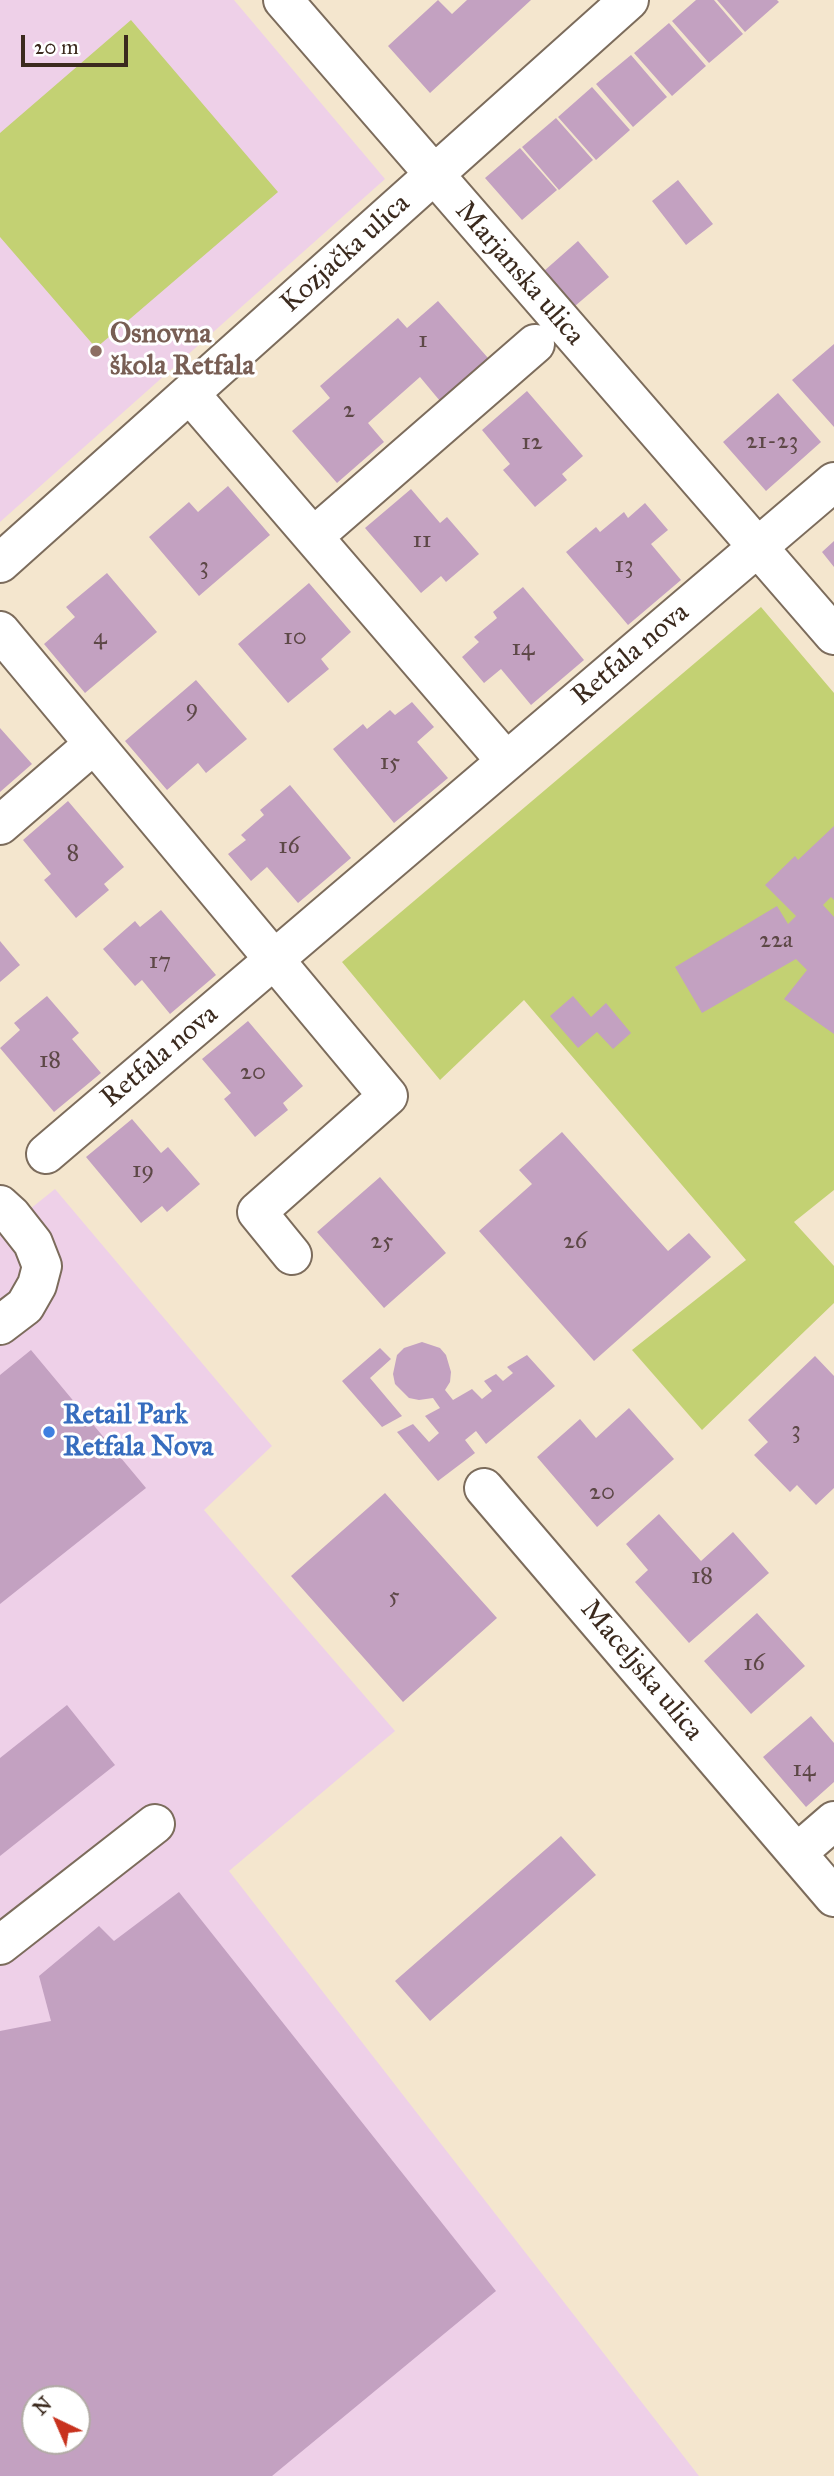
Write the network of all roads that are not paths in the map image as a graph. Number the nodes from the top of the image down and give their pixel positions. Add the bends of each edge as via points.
1 (284, 0) edge
2 (629, 0) edge
3 (434, 176) junction
4 (536, 344) dead end
5 (190, 394) junction
6 (834, 482) edge
7 (313, 537) junction
8 (756, 548) junction
9 (0, 562) edge
10 (0, 631) edge
11 (834, 635) edge
12 (94, 744) junction
13 (506, 761) junction
14 (0, 825) edge
15 (274, 960) junction
16 (46, 1154) dead end
17 (0, 1205) edge
18 (292, 1255) dead end
19 (0, 1325) edge
20 (484, 1488) dead end
21 (834, 1821) edge
22 (155, 1824) dead end
23 (797, 1853) junction
24 (834, 1897) edge
25 (0, 1945) edge

1 - 3 street, Marjanska ulica
2 - 3 street, Kozjačka ulica
3 - 5 street, Kozjačka ulica
3 - 8 street, Marjanska ulica
4 - 7 street
5 - 7 street
5 - 9 street, Kozjačka ulica
6 - 8 street
7 - 13 street
8 - 11 street, Marjanska ulica
8 - 13 street, Retfala nova
10 - 12 street
12 - 14 street
12 - 15 street
13 - 15 street, Retfala nova
15 - 16 street, Retfala nova
15 - 18 street via 388,1096 257,1212
17 - 19 street via 33,1243 42,1266 24,1306
20 - 23 street, Maceljska ulica
21 - 23 street
22 - 25 street
23 - 24 street, Maceljska ulica

